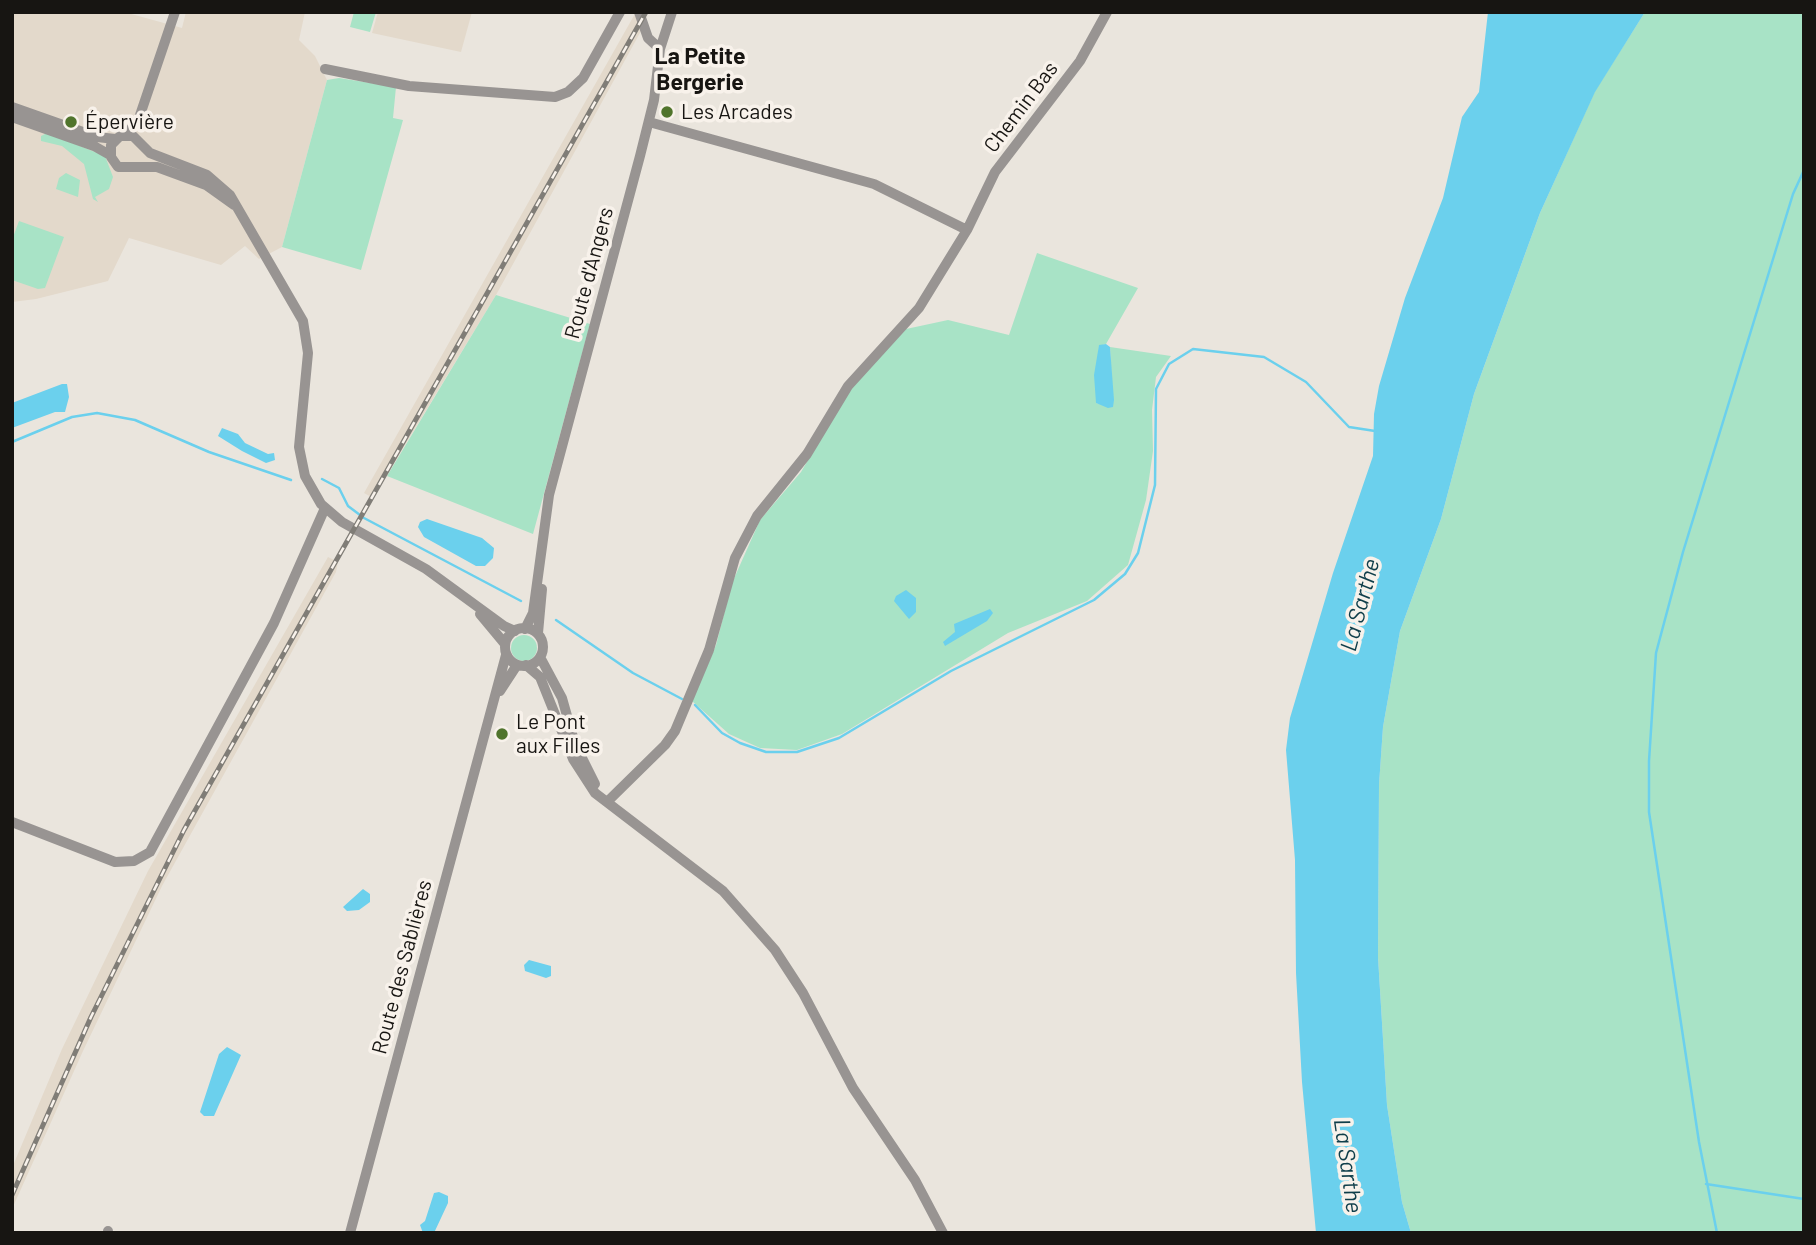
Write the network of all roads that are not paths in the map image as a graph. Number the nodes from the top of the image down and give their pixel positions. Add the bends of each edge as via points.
1 (174, 12) edge
2 (620, 12) edge
3 (639, 12) edge
4 (672, 12) edge
5 (1107, 12) edge
6 (660, 49) junction
7 (325, 69) dead end
8 (12, 107) edge
9 (12, 117) edge
10 (139, 118) junction
11 (649, 121) junction
12 (121, 137) junction
13 (141, 144) junction
14 (110, 155) junction
15 (135, 166) junction
16 (234, 205) junction
17 (968, 228) junction
18 (330, 512) junction
19 (540, 543) junction
20 (460, 593) junction
21 (520, 630) junction
22 (538, 634) junction
23 (505, 650) junction
24 (540, 657) junction
25 (522, 665) junction
26 (492, 711) junction
27 (607, 802) junction
28 (12, 822) edge
29 (350, 1233) edge
30 (943, 1233) edge

1 - 10 street
2 - 7 street via 583,78 555,97 409,86
3 - 6 street via 648,37
4 - 6 street, Route d'Angers
5 - 17 street, Chemin Bas via 1080,61 995,172
6 - 11 street, Route d'Angers
8 - 12 street via 97,137
9 - 14 street
10 - 12 street
10 - 13 street
11 - 17 street via 874,184
11 - 19 street, Route d'Angers
12 - 13 street
12 - 14 street
13 - 15 street via 142,158
13 - 16 street via 154,156 214,179
14 - 15 street via 120,167
15 - 16 street via 157,167 196,181
16 - 18 street via 303,321 308,352 300,457 311,489
17 - 27 street, Chemin Bas via 919,308 848,386 807,454 757,516 736,558 709,650 675,731
18 - 20 street
18 - 28 street via 150,852 134,862 115,862
19 - 21 street, Route d'Angers via 533,613
19 - 22 street, Route d'Angers
20 - 21 street
20 - 23 street
21 - 22 street
21 - 23 street
22 - 24 street via 543,645
23 - 25 street
23 - 26 street, Route des Sablières
24 - 25 street
24 - 27 street via 562,698 575,744
25 - 26 street, Route des Sablières via 504,682
25 - 27 street via 537,673 580,773
26 - 29 street, Route des Sablières
27 - 30 street via 723,891 775,950

